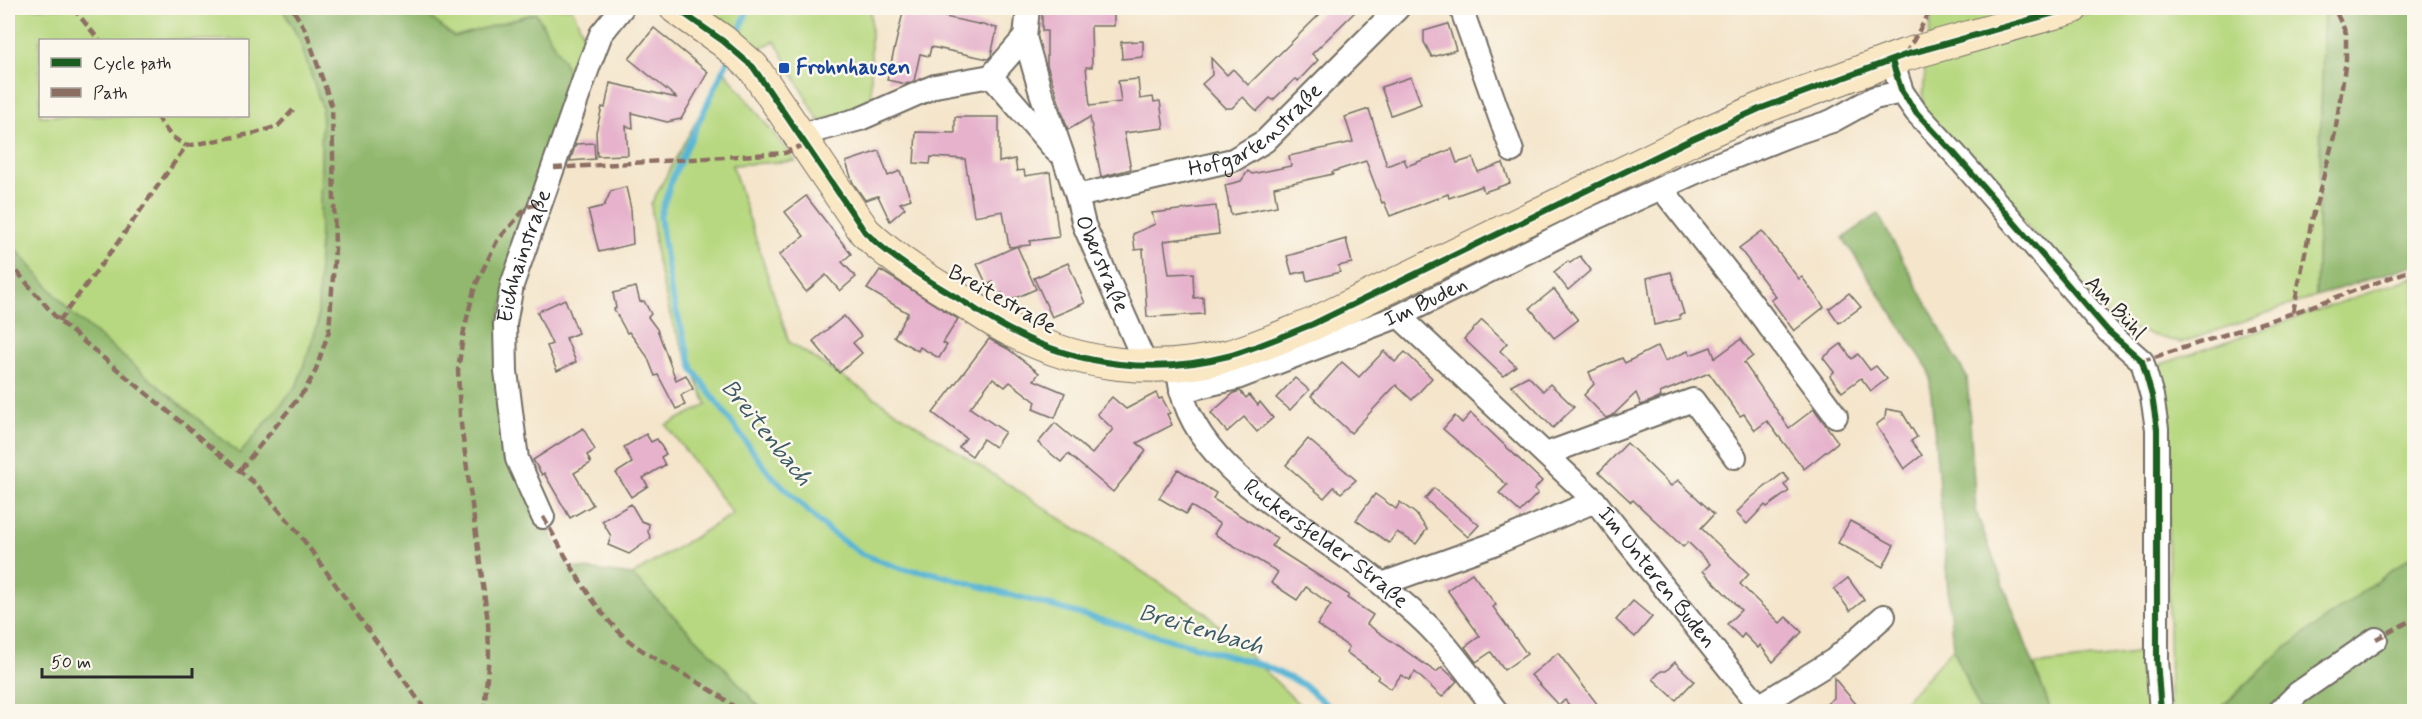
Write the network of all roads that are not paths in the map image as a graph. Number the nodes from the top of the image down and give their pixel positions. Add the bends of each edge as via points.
1 (622, 8) edge
2 (676, 8) edge
3 (1028, 8) edge
4 (1398, 8) edge
5 (1461, 8) edge
6 (2072, 8) edge
7 (1025, 37) junction
8 (1892, 61) junction
9 (991, 76) junction
10 (1902, 92) junction
11 (799, 135) junction
12 (1512, 151) dead end
13 (1063, 159) junction
14 (1662, 189) junction
15 (1077, 196) junction
16 (1399, 316) junction
17 (1146, 365) junction
18 (1179, 377) junction
19 (1836, 416) dead end
20 (1546, 454) junction
21 (1735, 457) dead end
22 (1595, 501) junction
23 (543, 517) dead end
24 (1382, 584) junction
25 (1884, 616) dead end
26 (2376, 639) dead end
27 (1755, 709) edge
28 (1497, 711) edge
29 (2161, 711) edge
30 (2279, 711) edge

1 - 23 street, Eichhainstraße via 601,34 589,65 512,285 505,324 506,371 517,459
2 - 11 street, Breitestraße via 753,67
3 - 7 street
4 - 15 street, Hofgartenstraße via 1265,141 1233,160
5 - 12 street
6 - 8 street, Breitestraße
7 - 9 street
7 - 13 street, Oberstraße
8 - 10 street, Am Bühl
8 - 18 street, Breitestraße via 1690,140 1313,324
9 - 11 street via 935,86 860,119
9 - 13 street, Oberstraße
10 - 14 street, Im Buden via 1874,98 1832,122 1704,168
10 - 29 street, Am Bühl via 2108,331 2142,362 2157,429 2157,660
11 - 17 street, Breitestraße via 866,232 886,253 913,272 1014,333 1042,345 1076,357
13 - 15 street, Oberstraße
14 - 16 street, Im Buden
14 - 19 street
15 - 17 street, Oberstraße via 1084,225
16 - 18 street, Im Buden via 1237,378
16 - 20 street, Im Unteren Buden
17 - 18 street, Breitestraße
18 - 24 street, Ruckersfelder Straße via 1198,430 1220,459 1246,483
20 - 21 street via 1694,400
20 - 22 street, Im Unteren Buden
22 - 24 street via 1491,545
22 - 27 street, Im Unteren Buden
24 - 28 street, Ruckersfelder Straße via 1435,633
25 - 27 street, Im Unteren Buden via 1834,660
26 - 30 street via 2298,693

